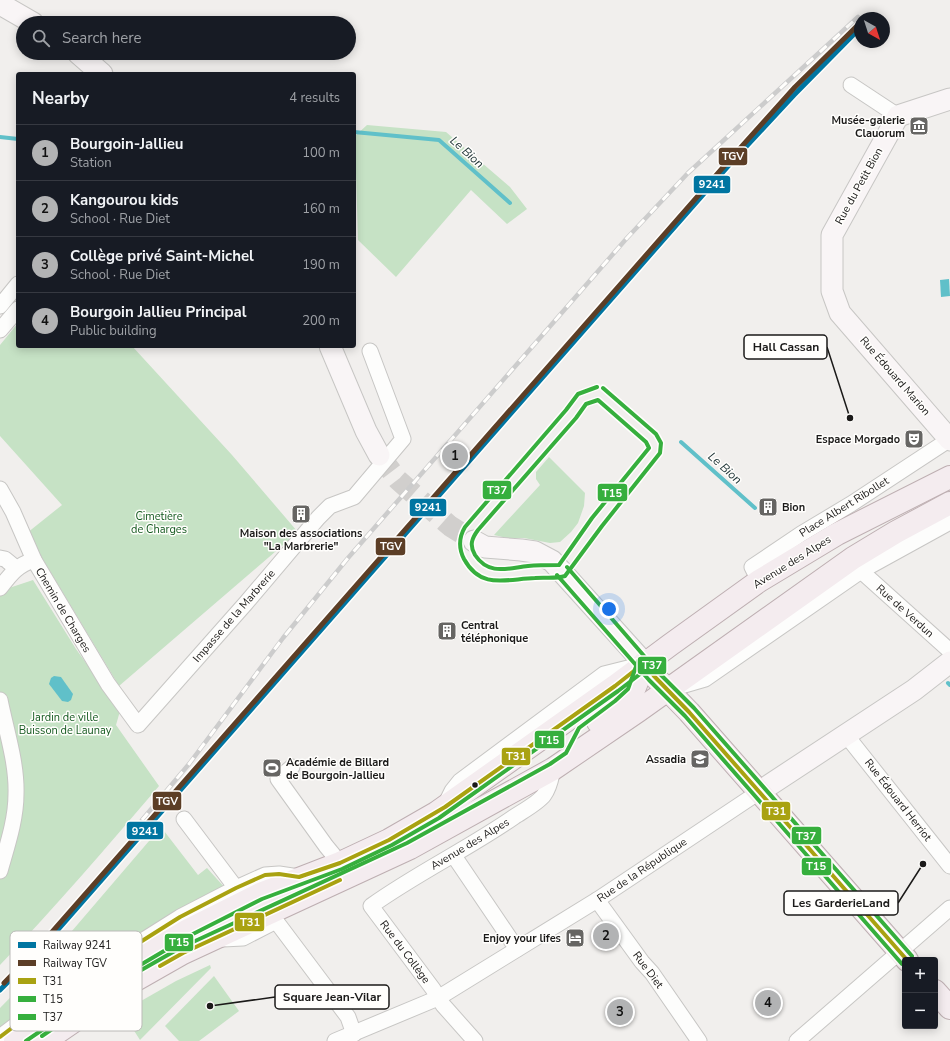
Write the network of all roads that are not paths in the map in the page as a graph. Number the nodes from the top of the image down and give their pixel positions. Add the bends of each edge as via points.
1 (0, 4) edge
2 (21, 16) edge
3 (86, 60) edge
4 (100, 72) edge
5 (851, 85) dead end
6 (950, 99) edge
7 (898, 116) junction
8 (16, 286) edge
9 (0, 306) edge
10 (16, 311) edge
11 (840, 312) joint
12 (0, 330) edge
13 (331, 348) edge
14 (370, 351) dead end
15 (950, 440) edge
16 (379, 455) tunnel mouth
17 (950, 477) edge
18 (0, 489) edge
19 (950, 503) edge
20 (950, 522) edge
21 (474, 541) tunnel mouth
22 (0, 558) edge
23 (34, 560) junction
24 (16, 568) junction
25 (861, 571) junction
26 (759, 581) junction
27 (0, 588) edge
28 (950, 651) edge
29 (644, 664) junction
30 (943, 668) edge
31 (668, 689) junction
32 (0, 700) edge
33 (138, 725) joint
34 (846, 735) junction
35 (571, 757) junction
36 (292, 767) dead end
37 (553, 769) junction
38 (759, 792) junction
39 (184, 819) dead end
40 (454, 856) junction
41 (340, 863) junction
42 (950, 866) edge
43 (0, 871) edge
44 (299, 877) junction
45 (236, 888) junction
46 (597, 900) junction
47 (371, 906) joint
48 (950, 908) edge
49 (200, 939) junction
50 (142, 941) edge
51 (517, 949) junction
52 (903, 956) edge
53 (142, 963) edge
54 (142, 976) edge
55 (937, 993) edge
56 (438, 998) junction
57 (950, 1008) edge
58 (10, 1029) edge
59 (30, 1031) edge
60 (60, 1031) edge
61 (354, 1034) junction
62 (0, 1037) edge
63 (15, 1041) edge
64 (45, 1041) edge
65 (335, 1041) edge
66 (475, 1041) edge
67 (699, 1041) edge
68 (797, 1041) edge

1 - 2 street
3 - 4 street
5 - 7 street
6 - 7 street
7 - 11 street, Rue du Petit Bion via 832,235 832,291
8 - 9 street
10 - 12 street
11 - 15 street, Rue Édouard Marion
13 - 16 street via 366,431
14 - 33 street, Impasse de la Marbrerie via 403,439 354,498 330,506 318,518
15 - 26 street, Place Albert Ribollet via 752,567
17 - 26 main road, Avenue des Alpes via 837,534
18 - 23 street, Chemin de Charges
19 - 31 main road via 853,558
20 - 25 street
21 - 29 street via 485,546 535,552 552,561
22 - 24 street
23 - 24 street
23 - 33 street, Chemin de Charges via 108,684
24 - 27 street
25 - 28 street, Rue de Verdun
25 - 31 street via 705,679
26 - 29 main road, Avenue des Alpes
29 - 31 main road
29 - 35 main road via 633,692 584,732
29 - 41 main road, Avenue des Alpes via 445,807 389,840
30 - 34 street, Rue de la République
31 - 35 main road
31 - 38 main road
32 - 43 street via 16,794 13,826
34 - 38 street, Rue de la République
34 - 42 street, Rue Édouard Herriot
35 - 37 main road
36 - 41 street via 278,780
37 - 40 street, Avenue des Alpes via 549,787 543,796
37 - 49 main road via 410,848
38 - 46 street, Rue de la République
38 - 52 main road
39 - 45 street
40 - 47 street, Avenue des Alpes via 408,881
40 - 51 street
41 - 44 main road, Avenue des Alpes
44 - 45 street via 265,875
44 - 49 main road, Avenue des Alpes via 260,894
45 - 50 street via 180,917
46 - 51 street, Rue de la République
46 - 67 street, Rue Diet
47 - 56 street, Rue du Collège
48 - 52 street
49 - 53 main road
49 - 54 main road via 184,953
49 - 61 street via 243,938 276,921 348,1017
51 - 56 street, Rue de la République
52 - 68 street
55 - 57 main road
56 - 61 street, Rue de la République
56 - 66 street, Rue du Collège
58 - 62 street
59 - 63 main road
60 - 64 main road
61 - 65 street, Rue de la République

